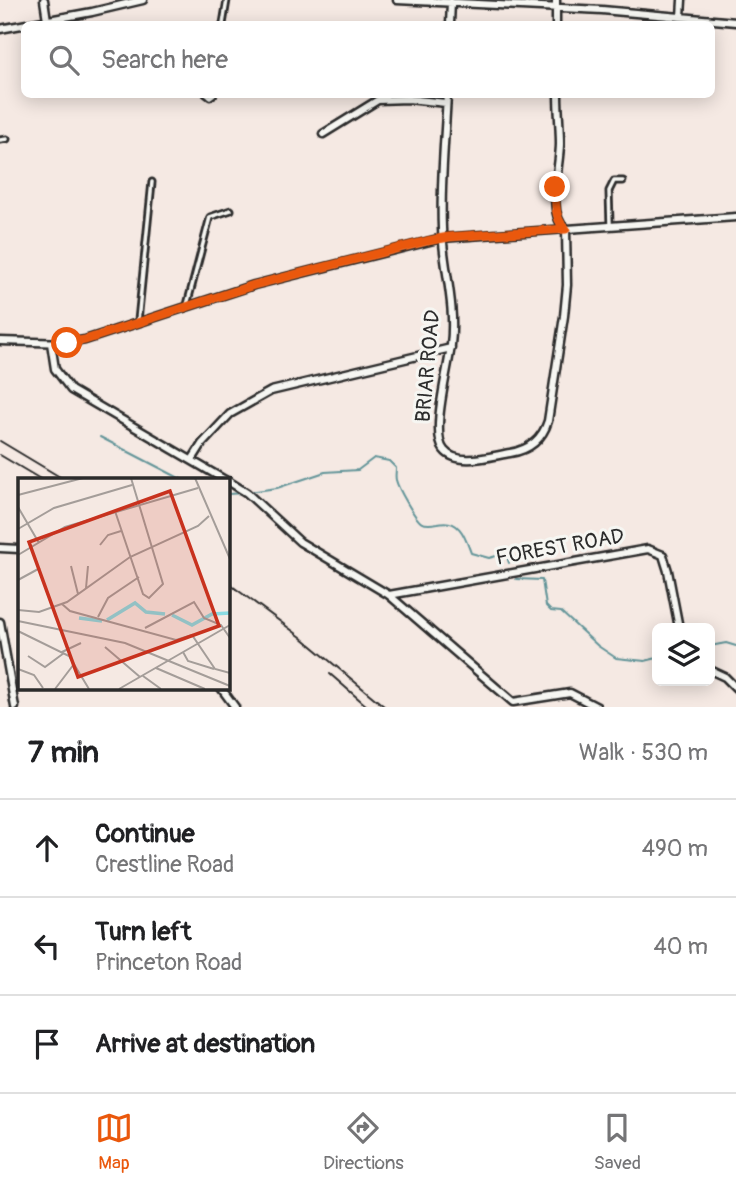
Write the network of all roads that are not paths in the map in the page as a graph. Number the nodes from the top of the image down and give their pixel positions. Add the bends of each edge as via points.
1 (44, 0) edge
2 (143, 0) edge
3 (226, 0) edge
4 (397, 0) edge
5 (556, 0) edge
6 (682, 0) edge
7 (451, 2) junction
8 (556, 8) junction
9 (681, 17) junction
10 (47, 20) junction
11 (42, 21) edge
12 (223, 21) edge
13 (450, 21) edge
14 (556, 21) edge
15 (736, 22) edge
16 (21, 25) edge
17 (0, 29) edge
18 (447, 98) edge
19 (558, 98) edge
20 (446, 103) junction
21 (323, 134) dead end
22 (7, 139) dead end
23 (0, 140) edge
24 (623, 181) dead end
25 (152, 182) dead end
26 (231, 210) dead end
27 (736, 217) edge
28 (610, 226) junction
29 (566, 229) junction
30 (442, 238) junction
31 (186, 307) junction
32 (137, 323) junction
33 (0, 341) edge
34 (51, 343) junction
35 (451, 348) junction
36 (192, 460) junction
37 (223, 478) edge
38 (229, 482) edge
39 (0, 548) edge
40 (18, 549) edge
41 (388, 595) junction
42 (0, 622) edge
43 (678, 623) edge
44 (2, 642) edge
45 (715, 672) edge
46 (736, 688) edge
47 (222, 690) edge
48 (15, 707) edge
49 (235, 707) edge
50 (597, 707) edge

1 - 10 street
2 - 10 street
3 - 12 lane
4 - 7 street
5 - 8 street
6 - 9 street
7 - 8 street
7 - 13 street
8 - 9 street
8 - 14 street
9 - 15 street
10 - 11 street
16 - 17 street
18 - 20 street, BRIAR ROAD
19 - 29 street via 560,146 555,187 560,224
20 - 21 street via 378,100
20 - 30 street, BRIAR ROAD
22 - 23 lane
24 - 28 lane via 614,181 610,187
25 - 32 lane
26 - 31 lane via 209,219
27 - 28 street
28 - 29 street
29 - 30 street
29 - 35 street, BRIAR ROAD via 567,285 554,387 547,426 536,442 517,452 468,459 444,450 440,420
30 - 31 street via 254,285
30 - 35 street, BRIAR ROAD via 450,286
31 - 32 street
32 - 34 street via 85,340
33 - 34 street
34 - 36 street via 55,369 71,390
35 - 36 street via 271,391 230,414
36 - 37 street
38 - 41 street via 300,542
39 - 40 street
41 - 43 street, FOREST ROAD via 648,548 663,555
41 - 50 street via 513,702 570,693
42 - 44 street
44 - 48 street
45 - 46 street
47 - 49 street

